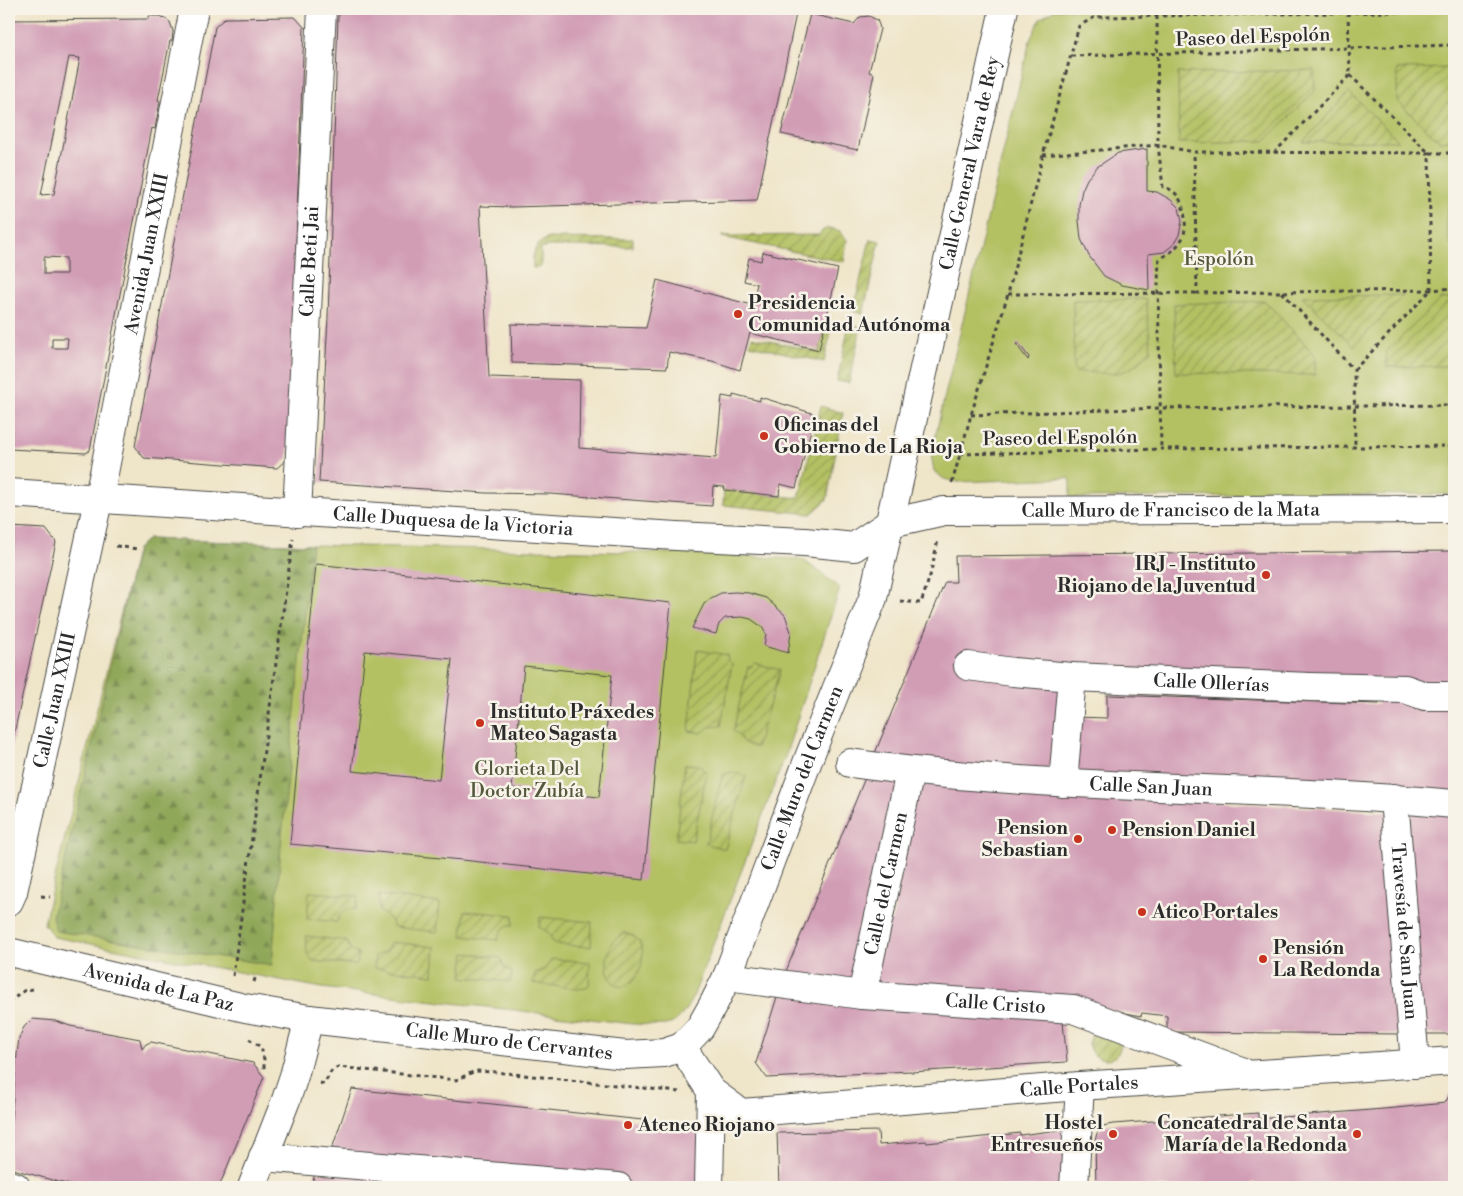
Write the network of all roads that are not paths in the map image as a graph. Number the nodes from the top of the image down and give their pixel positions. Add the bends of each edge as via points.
1 (194, 9) edge
2 (322, 9) edge
3 (1004, 9) edge
4 (9, 493) edge
5 (98, 498) junction
6 (1454, 509) edge
7 (297, 513) junction
8 (890, 523) junction
9 (968, 666) dead end
10 (1072, 677) junction
11 (1454, 696) edge
12 (850, 763) dead end
13 (910, 772) junction
14 (1063, 783) junction
15 (1394, 798) junction
16 (1454, 804) edge
17 (9, 901) edge
18 (9, 952) edge
19 (727, 977) junction
20 (862, 995) junction
21 (309, 1019) junction
22 (691, 1037) junction
23 (1454, 1062) edge
24 (1415, 1064) junction
25 (1255, 1075) junction
26 (1080, 1086) junction
27 (711, 1091) junction
28 (263, 1157) junction
29 (9, 1185) edge
30 (16, 1187) edge
31 (252, 1187) edge
32 (618, 1187) edge
33 (709, 1187) edge
34 (1074, 1187) edge

1 - 5 street, Avenida Juan XXIII
2 - 7 street, Calle Beti Jai
3 - 8 street, Calle General Vara de Rey
4 - 5 street, Calle Duquesa de la Victoria
5 - 7 street, Calle Duquesa de la Victoria
5 - 17 street, Calle Juan XXIII
6 - 8 street, Calle Muro de Francisco de la Mata via 944,511
7 - 8 street, Calle Duquesa de la Victoria via 854,547
8 - 19 street, Calle Muro del Carmen via 873,598
9 - 10 street, Calle Ollerías
10 - 11 street, Calle Ollerías via 1405,689 1425,696
10 - 14 street
12 - 13 street, Calle San Juan
13 - 14 street, Calle San Juan
13 - 20 street, Calle del Carmen
14 - 15 street, Calle San Juan
15 - 16 street, Calle San Juan
15 - 24 street, Travesía de San Juan
18 - 21 street, Avenida de La Paz via 245,1008
19 - 20 street, Calle Cristo
19 - 22 street, Calle Muro del Carmen
20 - 25 street, Calle Cristo via 1073,1009
21 - 22 street, Calle Muro de Cervantes via 625,1055 664,1054
21 - 28 street via 294,1076
22 - 27 street
23 - 24 street, Calle Portales
24 - 25 street, Calle Portales
25 - 26 street, Calle Portales
26 - 27 street, Calle Portales via 741,1113
26 - 34 street
27 - 33 street
28 - 31 street
28 - 32 street
29 - 30 street

